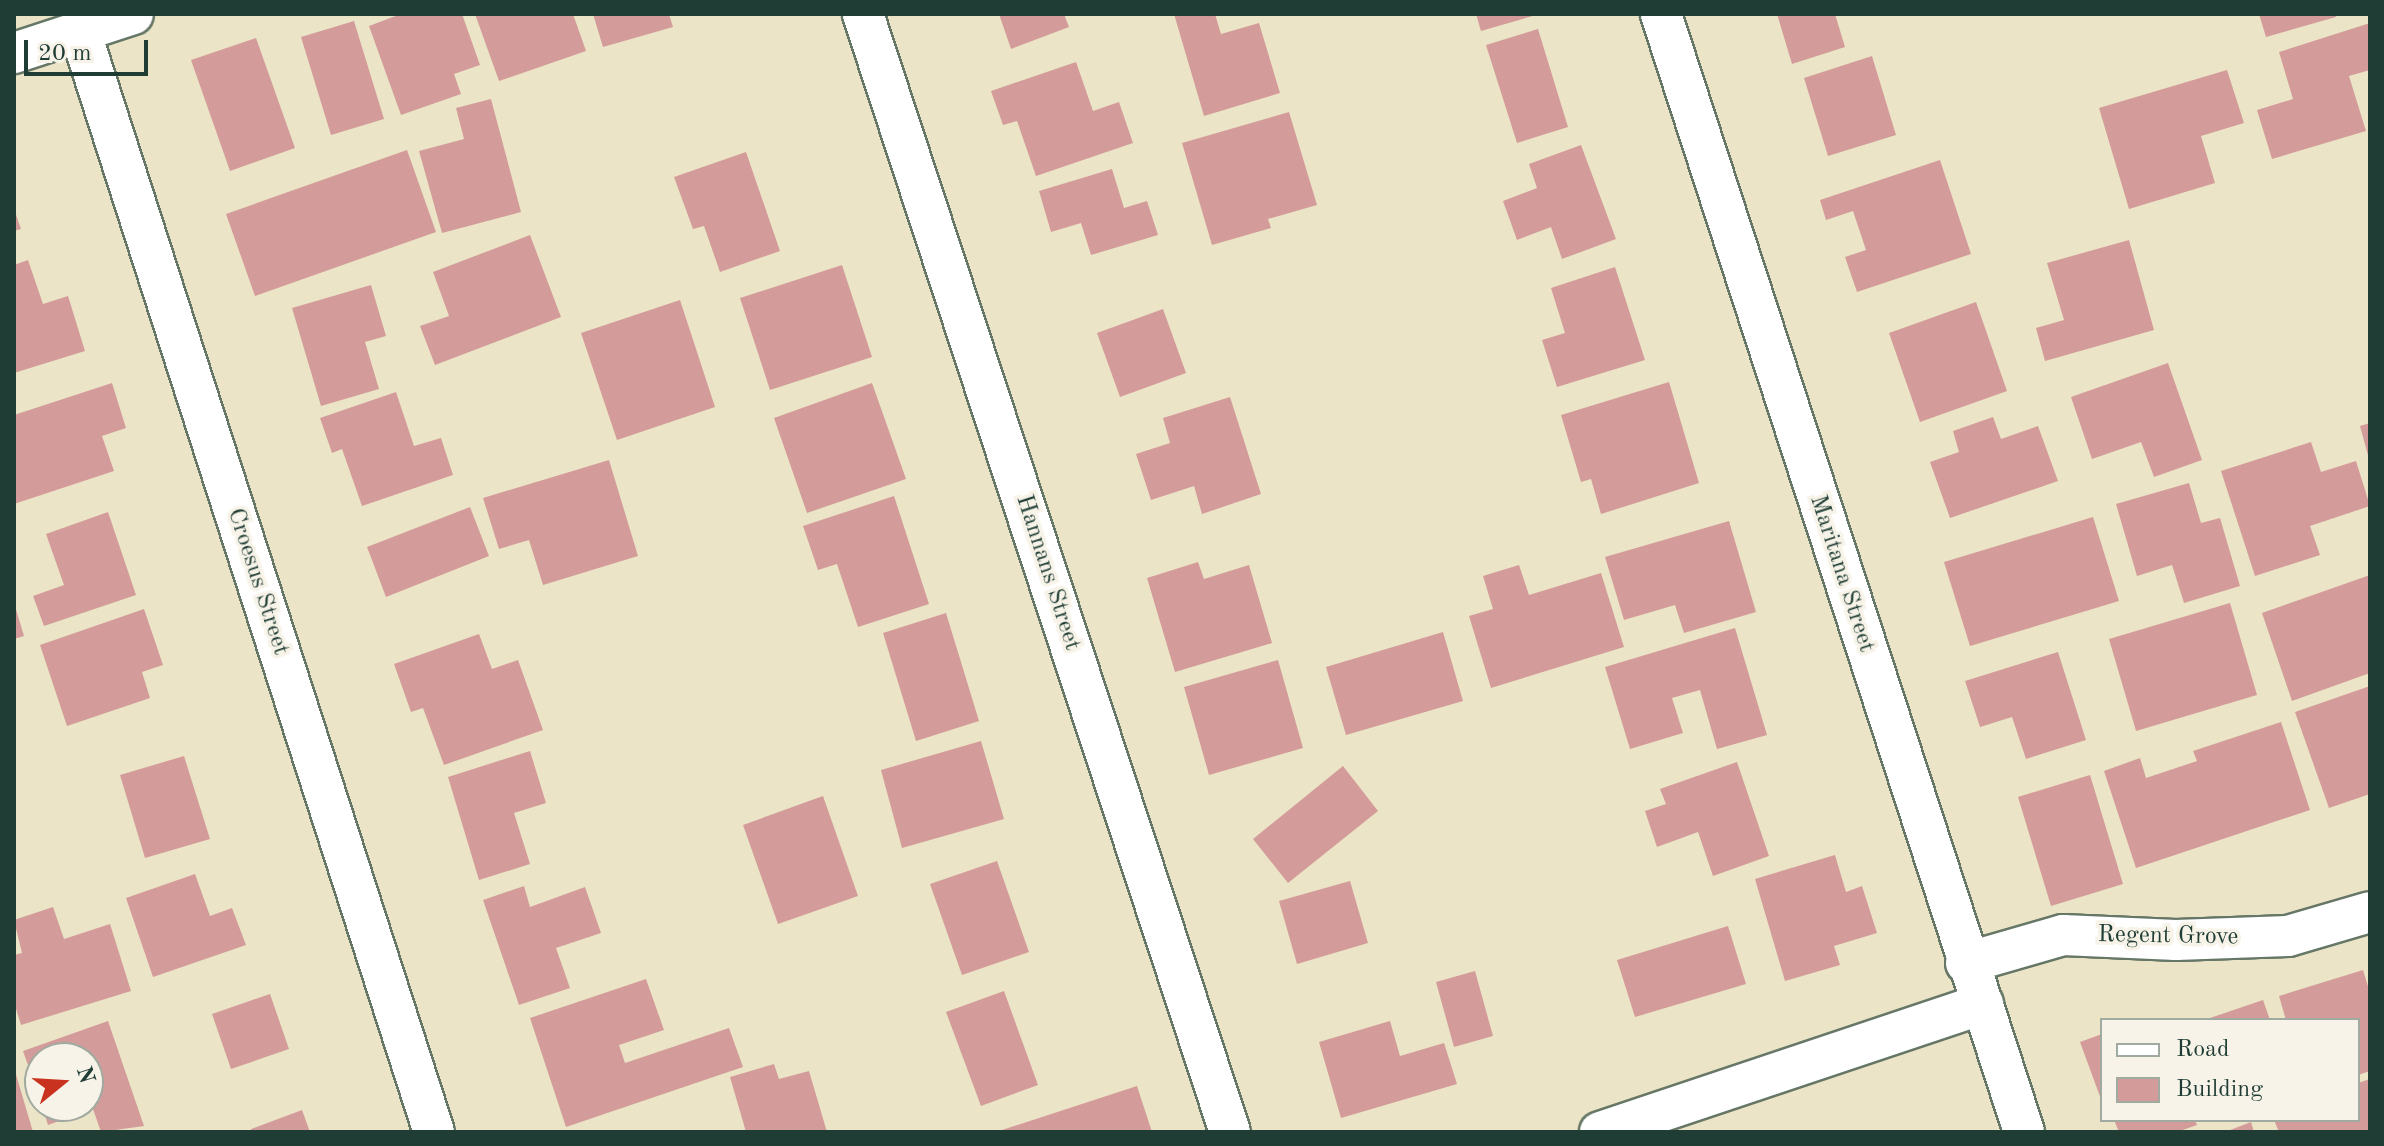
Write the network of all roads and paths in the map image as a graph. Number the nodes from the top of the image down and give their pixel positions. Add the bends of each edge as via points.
1 (133, 14) edge
2 (863, 14) edge
3 (1661, 14) edge
4 (80, 31) junction
5 (14, 53) edge
6 (2370, 912) edge
7 (1966, 963) junction
8 (1983, 1004) junction
9 (434, 1132) edge
10 (1230, 1132) edge
11 (1600, 1132) edge
12 (2024, 1132) edge

1 - 4 street
2 - 10 street, Hannans Street
3 - 7 street, Maritana Street
4 - 5 street
4 - 9 street, Croesus Street
6 - 7 street, Regent Grove via 2288,936 2176,940 2063,935
7 - 8 street, Maritana Street
8 - 11 street
8 - 12 street, Maritana Street

